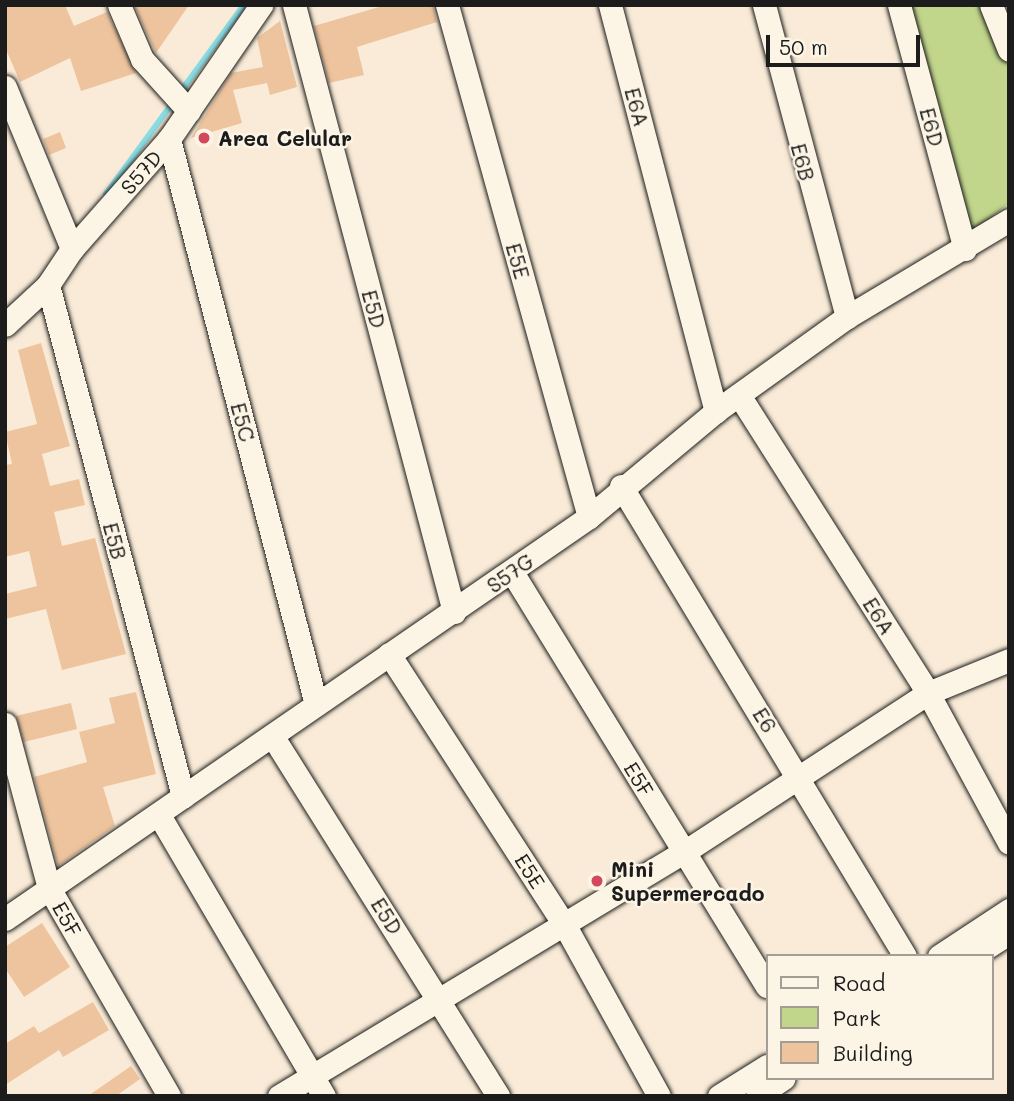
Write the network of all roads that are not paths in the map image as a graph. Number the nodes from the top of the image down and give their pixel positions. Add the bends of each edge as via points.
1 (119, 5) edge
2 (261, 5) edge
3 (294, 5) edge
4 (447, 5) edge
5 (610, 5) edge
6 (764, 5) edge
7 (899, 5) edge
8 (991, 5) edge
9 (1009, 50) edge
10 (5, 87) edge
11 (189, 111) junction
12 (15, 136) edge
13 (169, 139) junction
14 (1009, 220) edge
15 (965, 248) junction
16 (72, 249) junction
17 (48, 285) junction
18 (846, 317) junction
19 (5, 325) edge
20 (739, 395) junction
21 (716, 411) junction
22 (621, 486) junction
23 (589, 517) junction
24 (512, 572) junction
25 (454, 612) junction
26 (389, 654) junction
27 (1009, 660) edge
28 (928, 693) junction
29 (316, 704) junction
30 (5, 724) edge
31 (273, 737) junction
32 (801, 779) junction
33 (183, 796) junction
34 (159, 815) junction
35 (1009, 843) edge
36 (684, 852) junction
37 (49, 888) junction
38 (1009, 911) edge
39 (5, 919) edge
40 (564, 924) junction
41 (1009, 933) edge
42 (904, 954) edge
43 (942, 954) edge
44 (976, 954) edge
45 (766, 984) edge
46 (440, 1000) junction
47 (766, 1067) edge
48 (781, 1080) edge
49 (319, 1086) edge
50 (169, 1096) edge
51 (279, 1096) edge
52 (498, 1096) edge
53 (659, 1096) edge
54 (719, 1096) edge
55 (757, 1096) edge

1 - 11 street via 142,59
2 - 11 street, S57D
3 - 25 street, E5D
4 - 23 street, E5E
5 - 21 street, E6A
6 - 18 street, E6B
7 - 15 street, E6D
8 - 9 street
10 - 12 street
11 - 13 street, S57D
12 - 16 street
13 - 16 street, S57D
13 - 29 street, E5C
14 - 15 street, S57G
15 - 18 street, S57G
16 - 17 street, S57D
17 - 19 street, S57D
17 - 33 street, E5B
18 - 20 street, S57G
20 - 21 street, S57G
20 - 28 street, E6A
21 - 22 street, S57G
22 - 23 street, S57G
22 - 32 street, E6
23 - 24 street, S57G
24 - 25 street, S57G
24 - 36 street, E5F
25 - 26 street, S57G
26 - 29 street, S57G
26 - 40 street, E5E
27 - 28 street
28 - 32 street
28 - 35 street, E6A
29 - 31 street, S57G
30 - 37 street, E5F
31 - 33 street, S57G
31 - 46 street, E5D
32 - 36 street
32 - 42 street, E6
33 - 34 street, S57G
34 - 37 street, S57G
34 - 49 street
36 - 40 street
36 - 45 street, E5F
37 - 39 street, S57G
37 - 50 street, E5F
38 - 43 street
40 - 46 street
40 - 53 street, E5E
41 - 44 street
46 - 49 street
46 - 52 street, E5D
47 - 54 street
48 - 55 street
49 - 51 street

